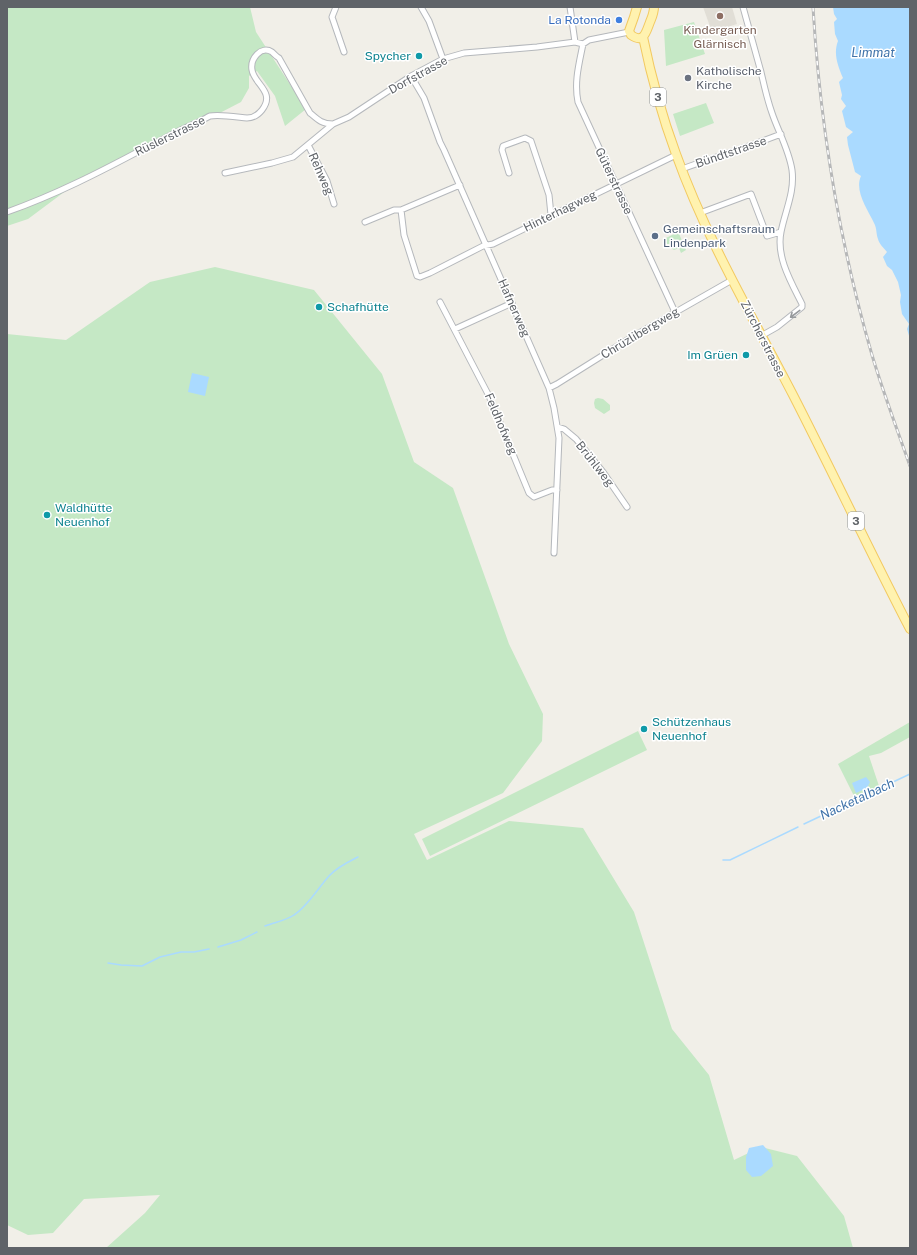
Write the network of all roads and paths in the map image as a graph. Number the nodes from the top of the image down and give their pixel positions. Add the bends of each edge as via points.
1 (336, 7) edge
2 (421, 7) edge
3 (570, 7) edge
4 (637, 7) edge
5 (654, 7) edge
6 (743, 7) edge
7 (629, 32) junction
8 (643, 37) junction
9 (575, 42) junction
10 (583, 44) junction
11 (344, 52) dead end
12 (443, 58) junction
13 (411, 76) junction
14 (333, 124) junction
15 (781, 134) junction
16 (308, 145) junction
17 (676, 156) junction
18 (682, 169) junction
19 (225, 173) dead end
20 (509, 173) dead end
21 (616, 184) junction
22 (460, 185) junction
23 (334, 204) dead end
24 (401, 210) junction
25 (7, 212) edge
26 (700, 213) junction
27 (550, 215) junction
28 (365, 222) dead end
29 (781, 232) junction
30 (486, 246) junction
31 (732, 280) junction
32 (440, 302) dead end
33 (512, 303) junction
34 (676, 312) junction
35 (455, 329) junction
36 (761, 336) junction
37 (549, 388) junction
38 (558, 427) junction
39 (557, 490) junction
40 (627, 507) dead end
41 (554, 554) dead end
42 (910, 629) edge

1 - 11 street via 332,17
2 - 12 street
3 - 9 street
4 - 7 main road
5 - 8 main road via 654,13
6 - 15 street via 766,93
7 - 8 main road via 634,37
7 - 10 street via 589,40
8 - 17 main road, Zürcherstrasse / 3
9 - 10 street, Dorfstrasse
9 - 12 street, Dorfstrasse via 464,53
10 - 21 street, Güterstrasse via 576,81 578,102
12 - 13 street, Dorfstrasse
13 - 14 street, Dorfstrasse via 349,117
13 - 22 street, Hafnerweg via 424,98 440,142
14 - 16 street, Dorfstrasse
14 - 25 street, Rüslerstrasse via 325,124 310,113 279,58 266,50 255,56 251,65 252,72 266,94 264,108 251,118 211,116 92,176
15 - 18 street, Bündtstrasse
15 - 29 street via 792,169 793,182
16 - 19 street, Dorfstrasse via 294,157
16 - 23 street, Rehweg via 328,184
17 - 18 main road, Zürcherstrasse / 3
17 - 21 street, Hinterhagweg
18 - 26 main road, Zürcherstrasse / 3
20 - 27 street via 503,146 525,138 530,141 549,195
21 - 27 street, Hinterhagweg
21 - 34 street, Güterstrasse
22 - 24 street
22 - 30 street, Hafnerweg
24 - 28 street via 394,210
24 - 30 street, Hinterhagweg via 404,235 417,276 430,273
26 - 29 street via 751,194 767,236
26 - 31 main road, Zürcherstrasse / 3
27 - 30 street, Hinterhagweg
29 -> 36 street via 781,251 785,268 802,307
30 - 33 street, Hafnerweg
31 - 34 street, Chrüzlibergweg
31 - 36 main road, Zürcherstrasse / 3
32 - 35 street, Feldhofweg
33 - 35 street
33 - 37 street, Hafnerweg
34 - 37 street, Chrüzlibergweg
35 - 39 street, Feldhofweg via 490,396 529,493 534,497
36 - 42 main road, Zürcherstrasse / 3 via 806,420
37 - 38 street, Hafnerweg
38 - 39 street, Hafnerweg
38 - 40 street, Brühlweg via 576,439
39 - 41 street, Hafnerweg

